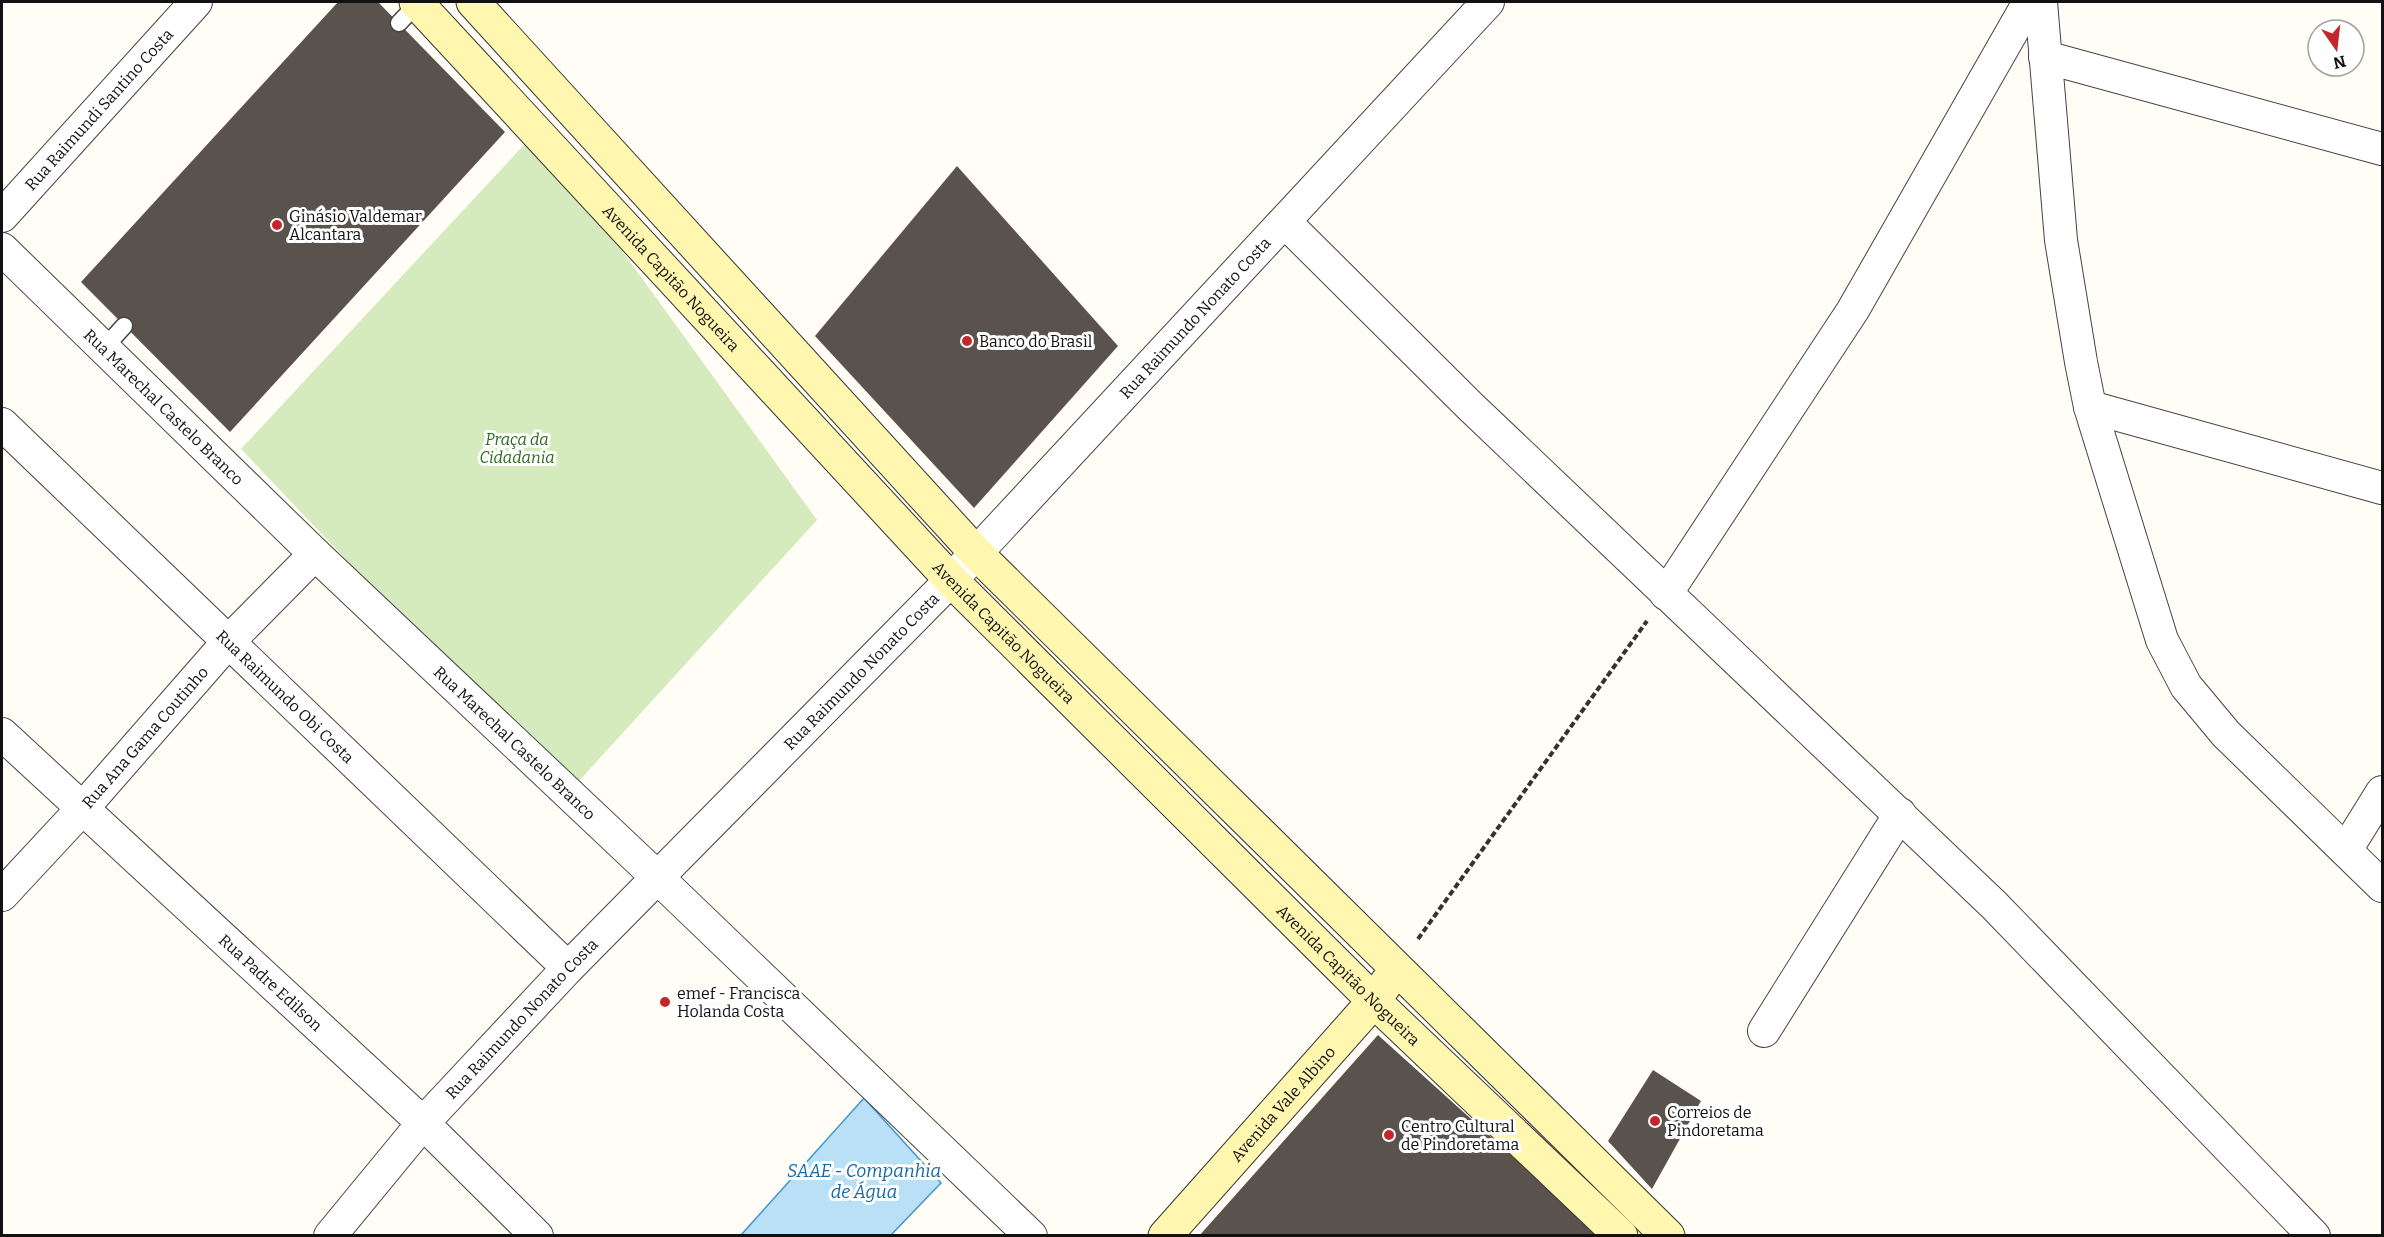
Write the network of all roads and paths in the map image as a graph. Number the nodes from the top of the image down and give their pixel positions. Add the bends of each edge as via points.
1 (196, 2) edge
2 (473, 2) edge
3 (1488, 2) edge
4 (2030, 2) edge
5 (2041, 2) edge
6 (413, 7) edge
7 (2045, 57) junction
8 (2382, 149) edge
9 (2, 216) edge
10 (1285, 222) junction
11 (2, 249) edge
12 (2090, 407) junction
13 (2, 424) edge
14 (2382, 488) edge
15 (976, 553) junction
16 (315, 554) junction
17 (951, 580) junction
18 (1666, 594) junction
19 (228, 642) junction
20 (2, 734) edge
21 (2382, 792) edge
22 (82, 809) junction
23 (1900, 814) junction
24 (2346, 850) junction
25 (657, 877) junction
26 (2382, 886) edge
27 (2, 895) edge
28 (568, 968) junction
29 (1397, 968) junction
30 (1374, 1000) junction
31 (1764, 1031) dead end
32 (423, 1124) junction
33 (330, 1236) edge
34 (537, 1236) edge
35 (1030, 1236) edge
36 (1165, 1236) edge
37 (1620, 1236) edge
38 (1668, 1236) edge
39 (2314, 1236) edge

1 - 9 street, Rua Raimundi Santino Costa
2 - 15 main road
3 - 10 street, Rua Raimundo Nonato Costa
4 - 18 street via 1853,310
5 - 7 street
6 - 17 main road, Avenida Capitão Nogueira
7 - 8 street
7 - 12 street via 2061,240
10 - 15 street, Rua Raimundo Nonato Costa
10 - 18 street
11 - 16 street, Rua Marechal Castelo Branco via 114,337
12 - 14 street
12 - 24 street via 2173,665 2226,734
13 - 19 street, Rua Raimundo Obi Costa
15 - 17 street, Rua Raimundo Nonato Costa
15 - 29 main road
16 - 19 street, Rua Ana Gama Coutinho
16 - 25 street, Rua Marechal Castelo Branco
17 - 25 street, Rua Raimundo Nonato Costa
17 - 30 main road, Avenida Capitão Nogueira
18 - 23 street
18 - 29 path
19 - 22 street, Rua Ana Gama Coutinho
19 - 28 street, Rua Raimundo Obi Costa
20 - 22 street, Rua Padre Edilson
21 - 24 street
22 - 27 street, Rua Ana Gama Coutinho
22 - 32 street, Rua Padre Edilson
23 - 31 street
23 - 39 street via 1994,905
24 - 26 street
25 - 28 street, Rua Raimundo Nonato Costa
25 - 35 street, Rua Marechal Castelo Branco
28 - 32 street, Rua Raimundo Nonato Costa
29 - 30 main road, Avenida Vale Albino
29 - 38 main road
30 - 36 main road, Avenida Vale Albino
30 - 37 main road, Avenida Capitão Nogueira
32 - 33 street, Rua Raimundo Nonato Costa
32 - 34 street, Rua Padre Edilson

